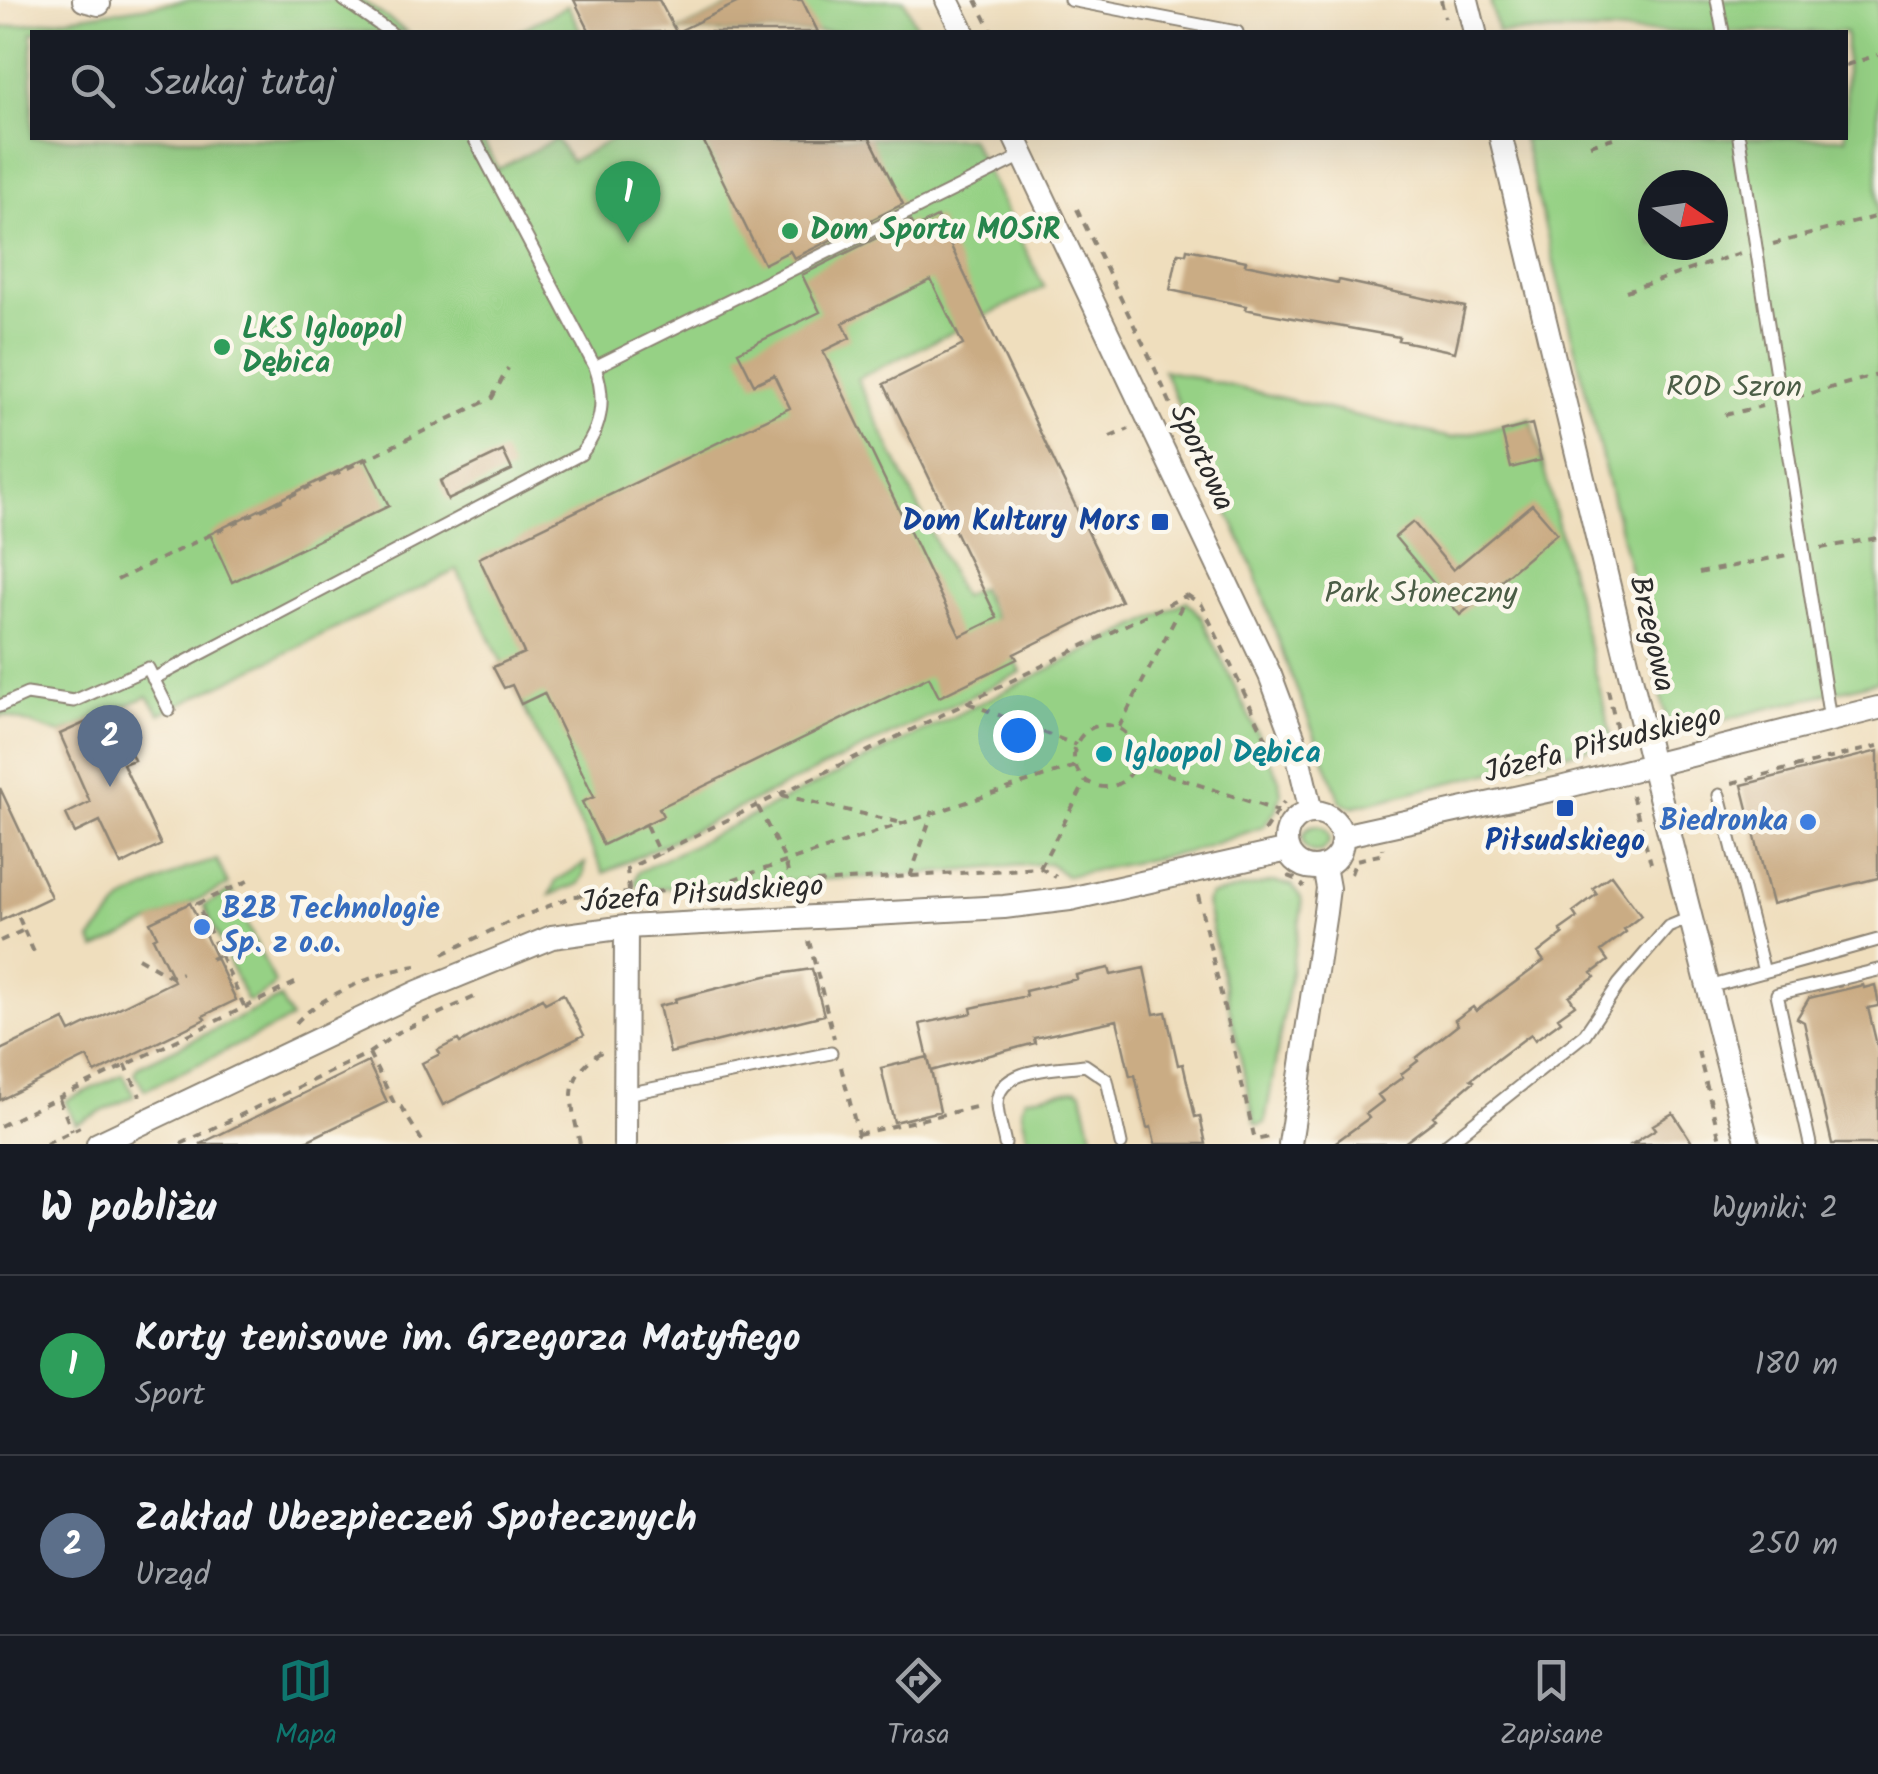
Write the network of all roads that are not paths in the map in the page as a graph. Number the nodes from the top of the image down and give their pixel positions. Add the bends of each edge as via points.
1 (344, 0) edge
2 (947, 0) edge
3 (1070, 0) edge
4 (1468, 0) edge
5 (1718, 0) edge
6 (387, 30) edge
7 (962, 30) edge
8 (1227, 30) edge
9 (1476, 30) edge
10 (1723, 30) edge
11 (475, 140) edge
12 (1502, 140) edge
13 (1740, 140) edge
14 (1019, 146) edge
15 (594, 367) junction
16 (153, 679) junction
17 (0, 706) edge
18 (1878, 708) edge
19 (169, 710) dead end
20 (1830, 720) junction
21 (1652, 765) junction
22 (1722, 790) road end
23 (1310, 812) junction
24 (1342, 836) junction
25 (1288, 850) junction
26 (1324, 866) junction
27 (1692, 917) junction
28 (626, 927) junction
29 (1878, 940) edge
30 (1878, 970) edge
31 (1764, 972) junction
32 (1710, 987) junction
33 (831, 1053) dead end
34 (626, 1094) junction
35 (1280, 1140) edge
36 (98, 1144) edge
37 (625, 1144) edge
38 (1005, 1144) edge
39 (1121, 1144) edge
40 (1447, 1144) edge
41 (1748, 1144) edge
42 (1810, 1144) edge

1 - 6 lane
2 - 7 street
3 - 8 lane
4 - 9 street
5 - 10 lane
11 - 15 lane
12 - 21 street, Brzegowa
13 - 20 lane
14 - 15 lane
14 - 23 street, Sportowa via 1270,675 1294,739
15 - 16 lane via 602,407 581,454
16 - 17 lane via 148,668 74,701 27,694
16 - 19 lane
18 - 20 street, Józefa Piłsudskiego
20 - 21 street, Józefa Piłsudskiego
21 - 24 street, Józefa Piłsudskiego
21 - 27 street, Brzegowa
22 - 31 lane
23 - 24 street via 1328,815
23 - 25 street via 1290,826
24 - 26 street via 1338,854
25 - 26 street via 1307,867
25 - 28 street, Józefa Piłsudskiego via 1020,905
26 - 35 street via 1325,912
27 - 32 street, Brzegowa
27 - 40 lane via 1668,926 1585,1034
28 - 34 street
28 - 36 street, Józefa Piłsudskiego via 552,937 418,992
29 - 31 lane
30 - 42 lane via 1777,994
31 - 32 lane
32 - 41 street, Brzegowa
33 - 34 lane
34 - 37 street
38 - 39 lane via 997,1103 1003,1086 1020,1074 1085,1065 1107,1080

